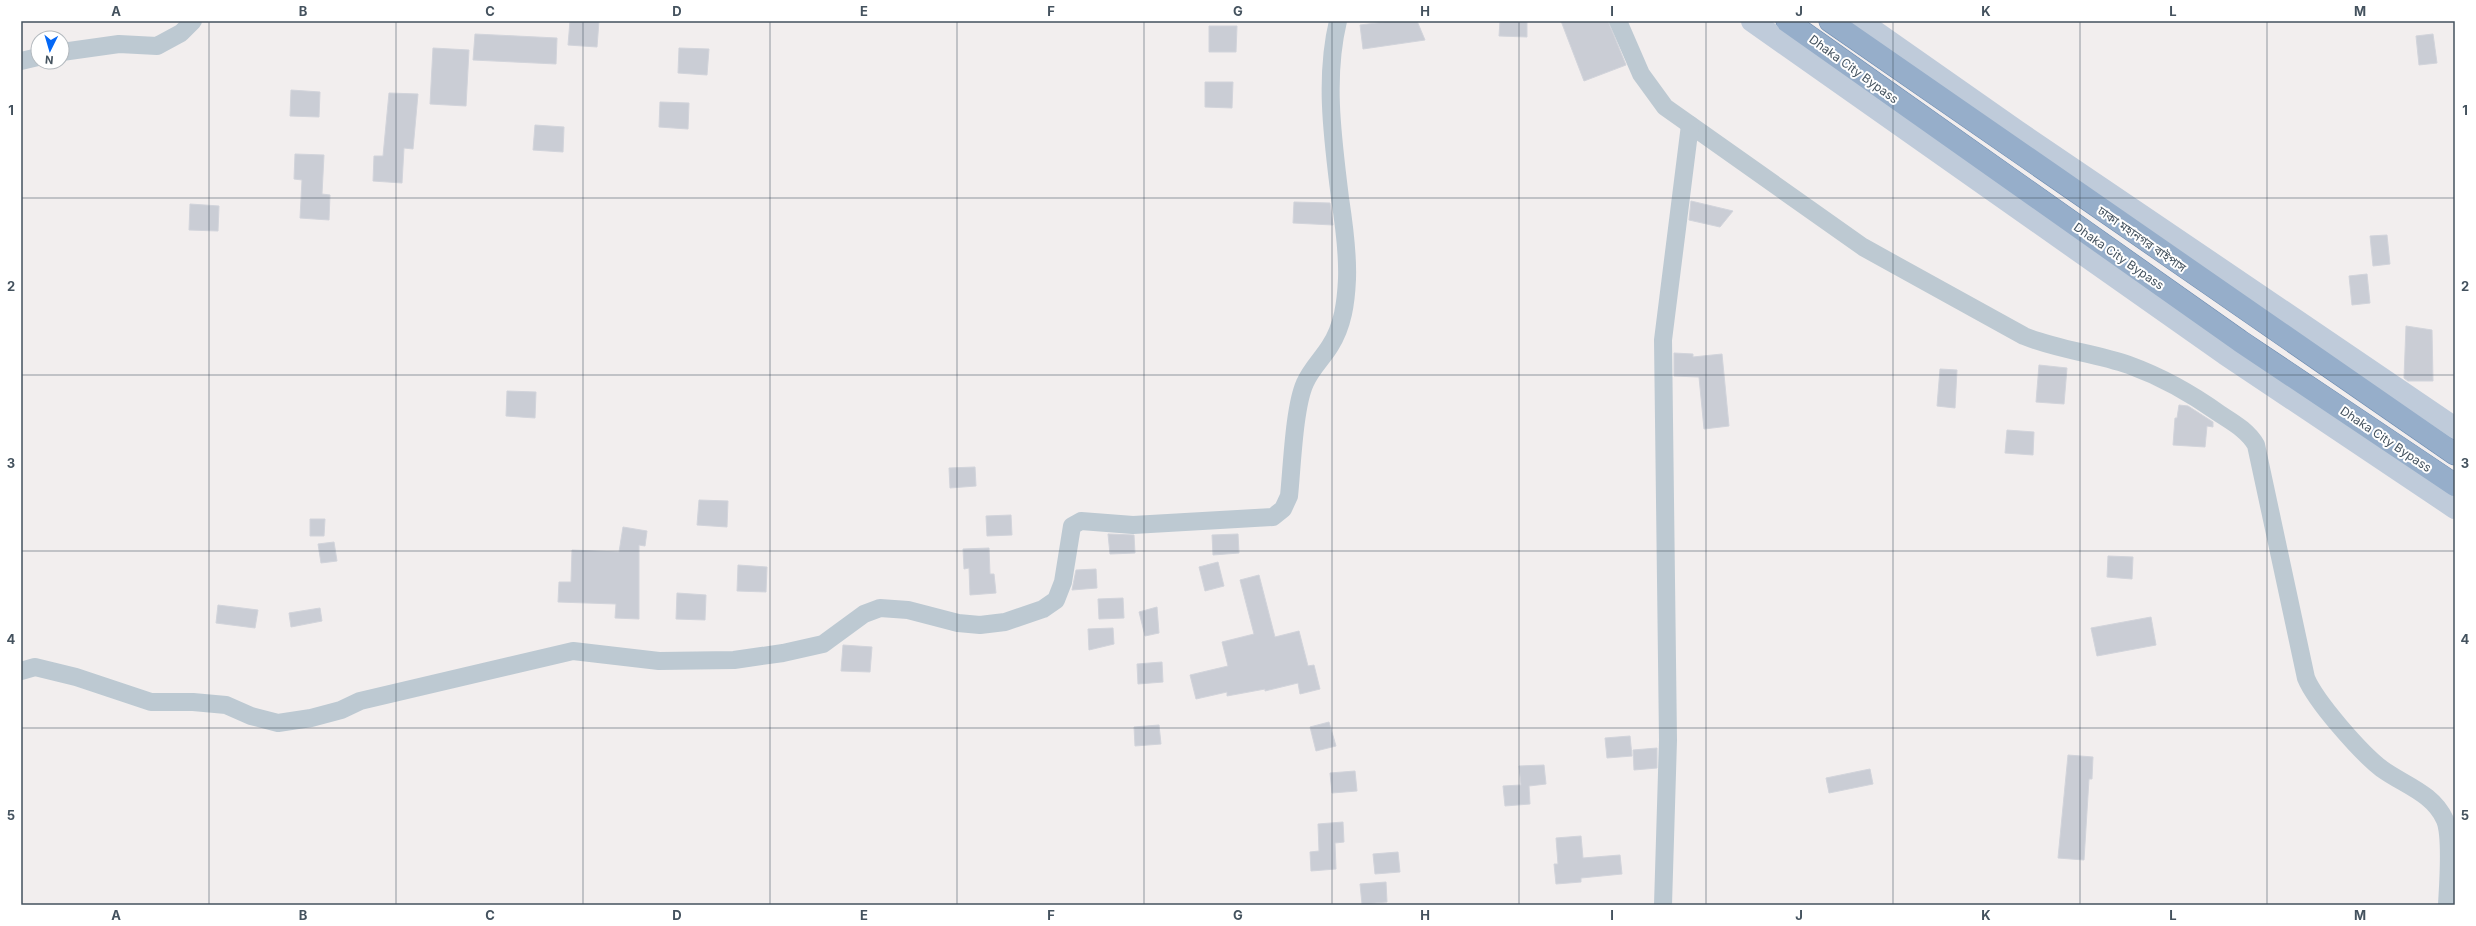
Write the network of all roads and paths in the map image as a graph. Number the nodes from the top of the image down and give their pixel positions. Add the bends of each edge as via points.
1 (193, 21) edge
2 (1338, 21) edge
3 (1618, 21) edge
4 (1752, 21) edge
5 (1787, 21) edge
6 (1830, 21) edge
7 (1860, 21) edge
8 (70, 51) edge
9 (1690, 125) junction
10 (2445, 413) edge
11 (2455, 428) edge
12 (2455, 454) edge
13 (2455, 485) edge
14 (2455, 508) edge
15 (21, 671) edge
16 (1663, 905) edge
17 (2447, 905) edge

1 - 8 street via 181,33 157,46 119,44
2 - 15 street via 1330,66 1334,150 1345,233 1345,306 1340,327 1331,346 1304,384 1289,496 1283,509 1273,517 1133,525 1081,521 1072,526 1063,582 1056,600 1043,609 1005,622 980,625 958,623 908,610 880,608 864,614 823,644 783,653 734,660 659,661 573,651 360,701 341,710 311,718 278,723 250,716 226,705 150,702 76,677 35,667
3 - 9 street via 1641,74 1652,91 1665,107
4 - 14 main road via 2219,350
5 - 13 highway, Dhaka City Bypass via 2240,342
6 - 12 highway, ঢাকা মহানগর বাইপাস
7 - 10 main road via 2030,140
9 - 16 street via 1663,340 1668,733
9 - 17 street via 1821,219 1863,247 1918,278 2035,340 2129,365 2196,396 2251,435 2256,445 2306,678 2312,692 2332,716 2382,768 2424,794 2438,808 2446,821
10 - 11 main road

